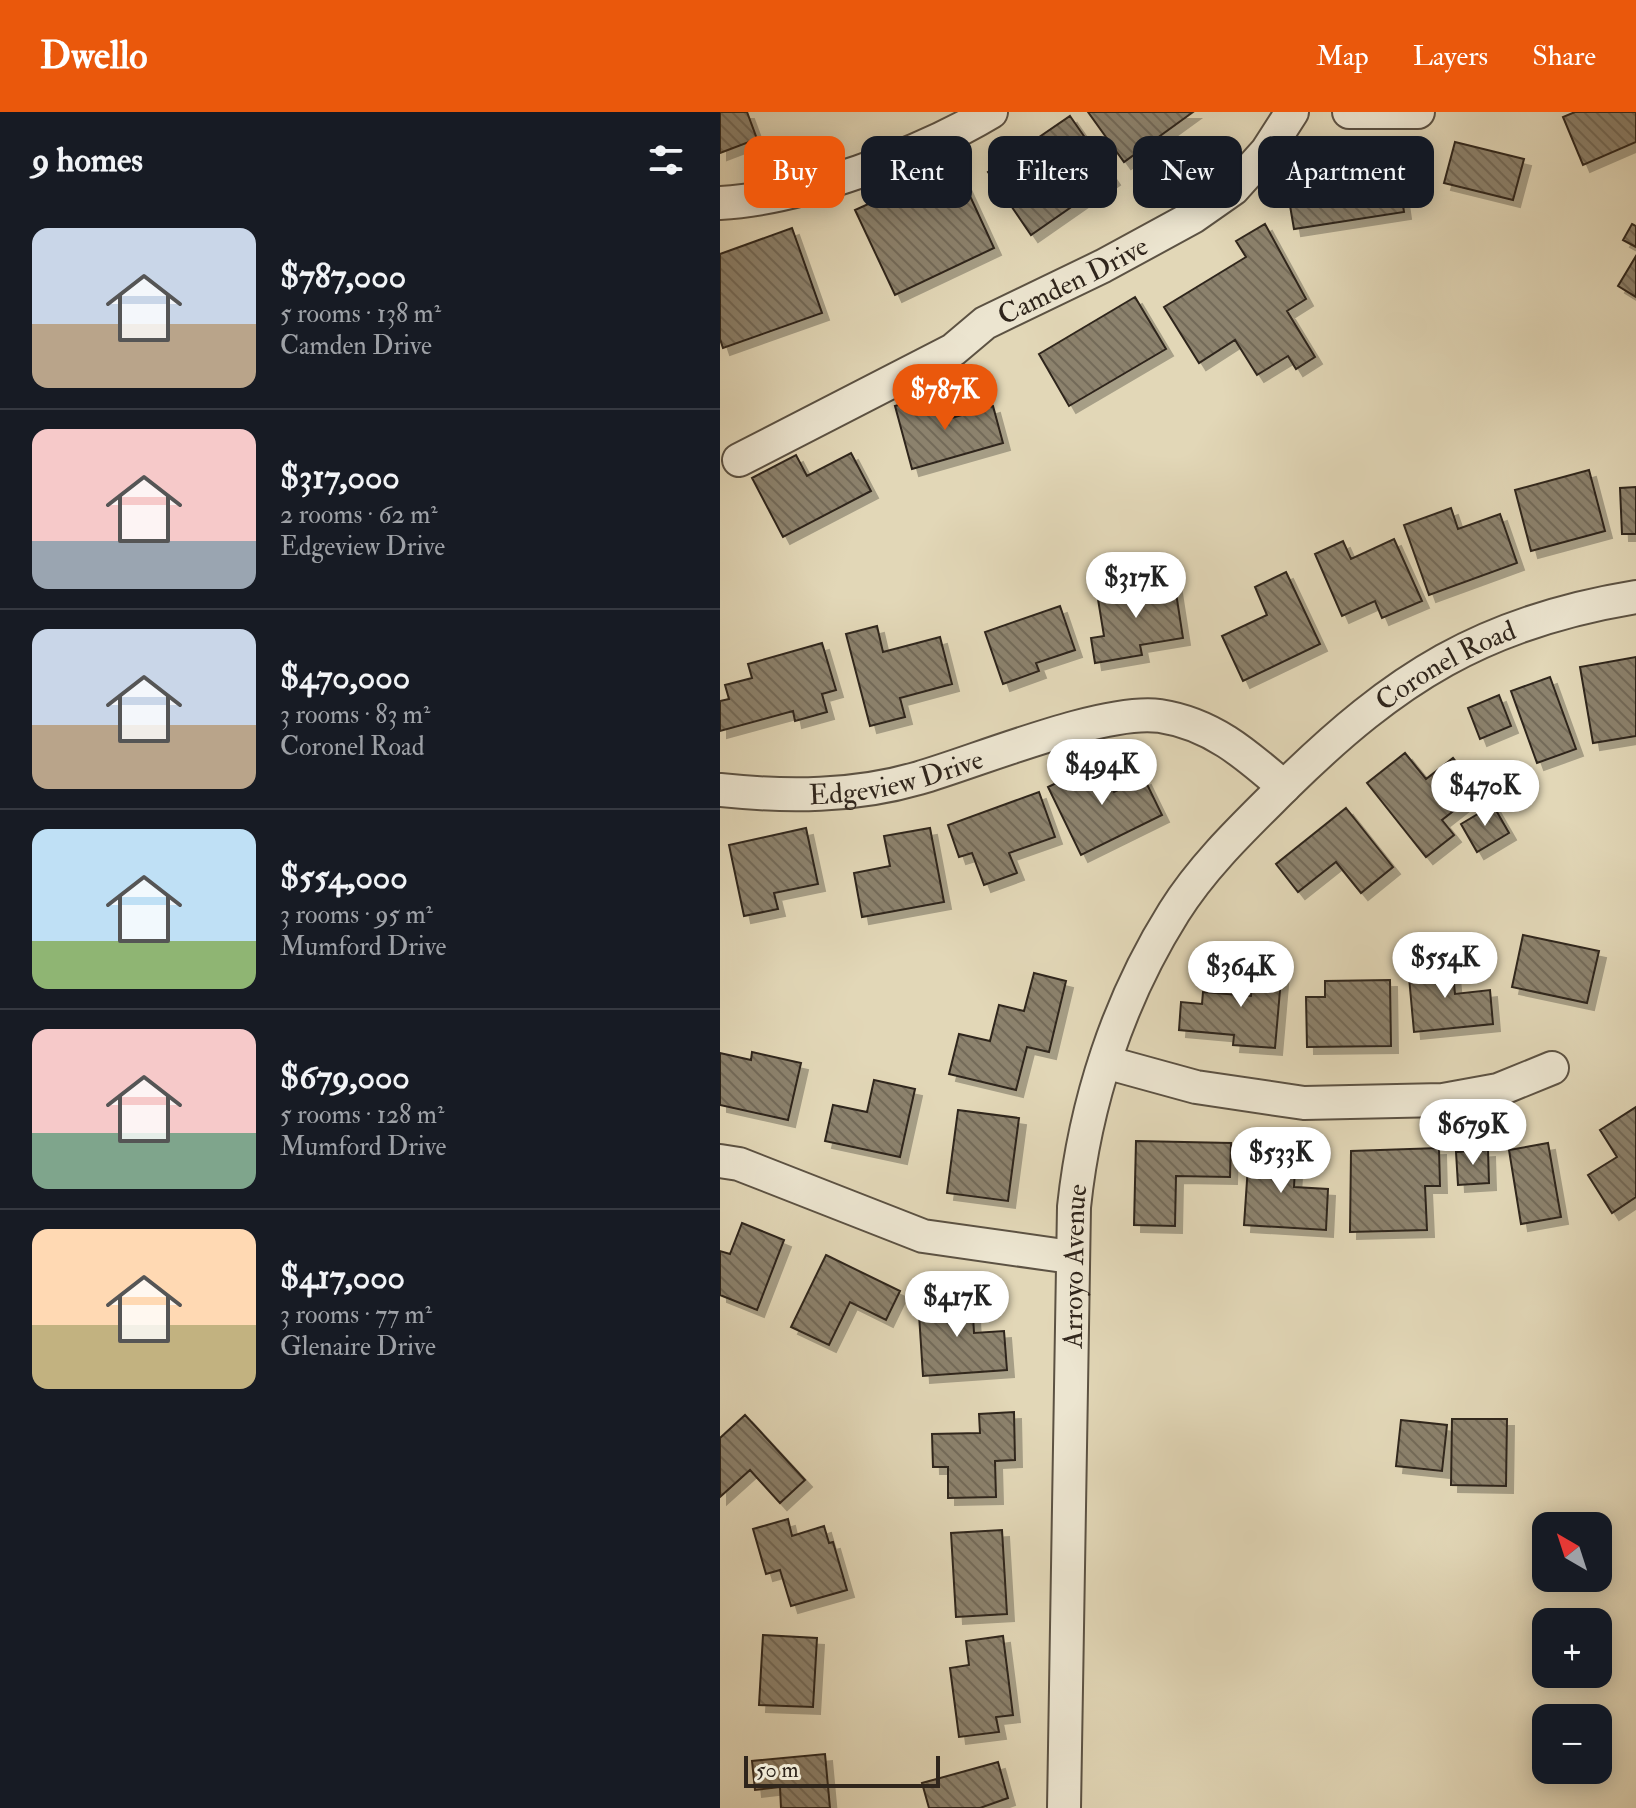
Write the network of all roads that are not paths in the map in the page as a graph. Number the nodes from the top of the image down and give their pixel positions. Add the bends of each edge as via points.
1 (991, 112) edge
2 (1292, 112) edge
3 (1349, 112) edge
4 (1418, 112) edge
5 (720, 203) edge
6 (739, 460) dead end
7 (1636, 597) edge
8 (1284, 787) junction
9 (720, 790) edge
10 (1105, 1062) junction
11 (1552, 1068) dead end
12 (720, 1161) edge
13 (1071, 1257) junction
14 (1064, 1808) edge

1 - 5 street via 888,160 813,185
2 - 6 street, Camden Drive via 1233,189 1193,217 985,323 953,350
3 - 4 street
7 - 8 street, Coronel Road via 1553,615 1422,670 1355,720
8 - 9 street, Edgeview Drive via 1238,747 1195,723 1156,715 1101,721 915,780 836,794
8 - 10 street, Arroyo Avenue via 1175,910 1125,1004
10 - 11 street via 1196,1087 1304,1103 1443,1100 1498,1090
10 - 13 street, Arroyo Avenue via 1079,1158
12 - 13 street via 923,1236
13 - 14 street, Arroyo Avenue

